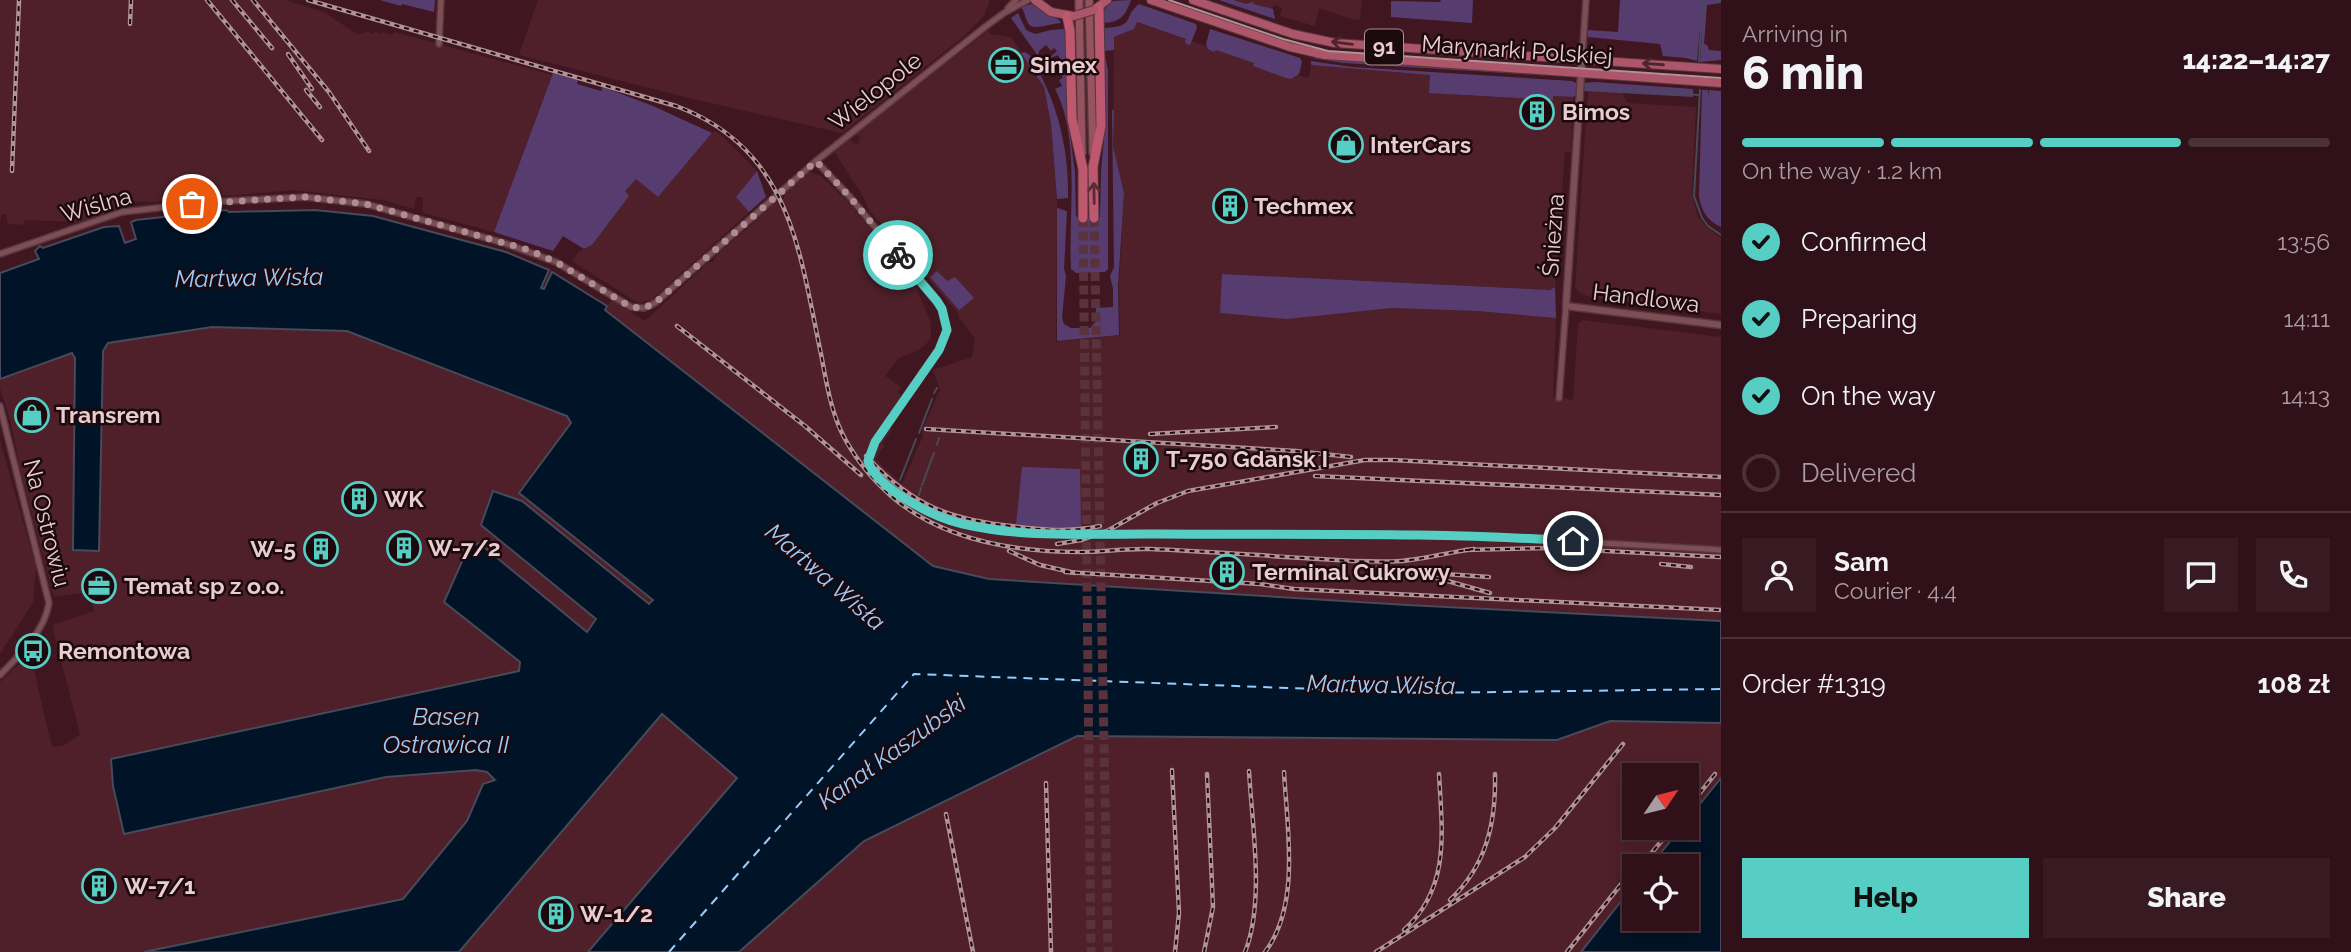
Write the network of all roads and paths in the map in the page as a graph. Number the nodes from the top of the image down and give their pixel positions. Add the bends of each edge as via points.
1 (441, 0) edge
2 (1016, 0) edge
3 (1028, 0) edge
4 (1035, 0) edge
5 (1079, 0) edge
6 (1089, 0) edge
7 (1107, 0) edge
8 (1151, 0) edge
9 (1193, 0) edge
10 (1586, 0) edge
11 (1096, 9) junction
12 (1004, 13) junction
13 (1071, 16) junction
14 (439, 44) dead end
15 (1581, 60) junction
16 (1721, 69) edge
17 (1581, 74) junction
18 (1721, 83) edge
19 (816, 161) junction
20 (1093, 167) junction
21 (1083, 169) junction
22 (1083, 218) tunnel mouth
23 (1094, 218) tunnel mouth
24 (0, 254) edge
25 (1566, 306) junction
26 (644, 308) joint
27 (1721, 325) edge
28 (1559, 398) dead end
29 (0, 406) edge
30 (1721, 550) edge
31 (0, 675) edge

1 - 14 street
2 - 12 street, Wielopole
3 - 12 street, Wielopole
4 - 13 main road via 1051,12
5 - 21 main road
6 - 20 main road
7 - 11 main road
8 - 17 main road, Marynarki Polskiej / 91 via 1325,55
15 -> 9 main road, Marynarki Polskiej / 91 via 1335,43 1293,34
10 - 15 street
11 - 13 main road, bridge
11 - 20 highway via 1101,126
12 - 19 street, Wielopole
13 - 21 highway via 1072,119
16 -> 15 main road, Marynarki Polskiej / 91
15 - 17 street, Śnieżna
17 - 18 main road, Marynarki Polskiej / 91
17 - 25 street, Śnieżna
19 - 26 street, Wielopole
19 - 30 street via 937,301 945,319 947,330 939,350 868,461 895,491 939,517 1015,532 1066,536 1412,535
23 -> 20 highway
21 - 22 highway
24 - 26 street, Wiślna via 122,212 263,198 316,198 366,204 529,250 624,304
25 - 27 street, Handlowa
25 - 28 street, Śnieżna
29 - 31 street, Na Ostrowiu via 49,603 37,632

